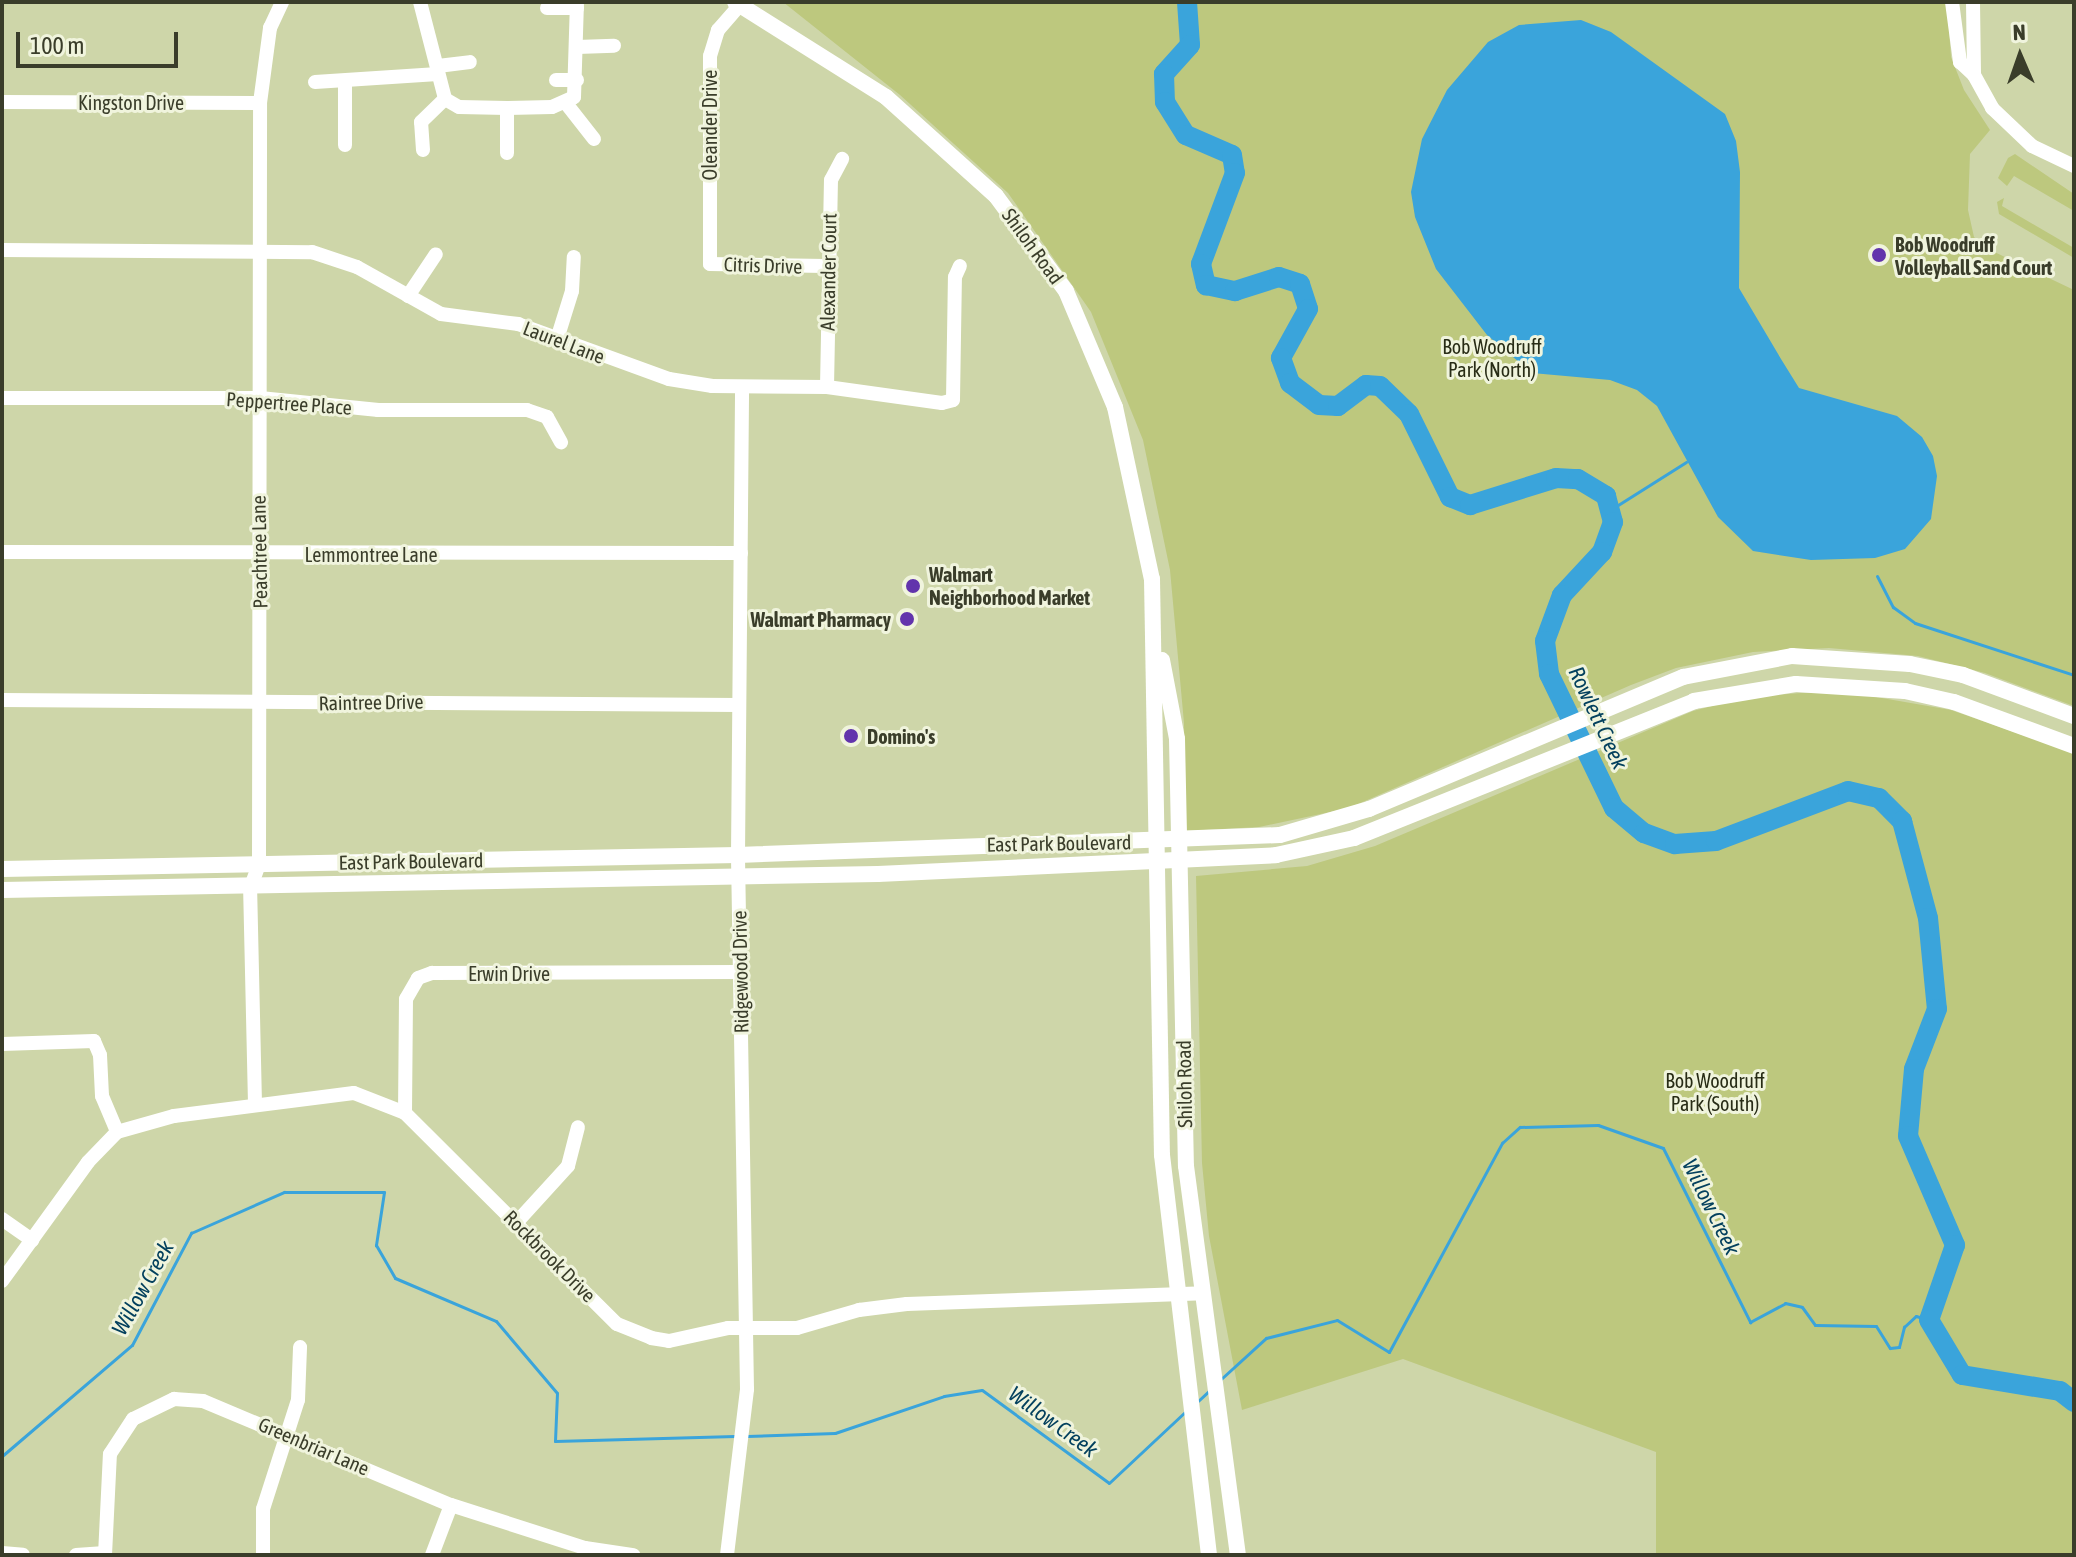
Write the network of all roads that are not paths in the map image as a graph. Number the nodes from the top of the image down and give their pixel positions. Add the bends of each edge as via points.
1 (282, 2) edge
2 (420, 2) edge
3 (1952, 2) edge
4 (1973, 2) edge
5 (737, 4) edge
6 (577, 5) edge
7 (547, 8) dead end
8 (614, 46) dead end
9 (577, 47) junction
10 (470, 62) dead end
11 (438, 70) junction
12 (1974, 75) junction
13 (556, 80) dead end
14 (577, 80) junction
15 (315, 82) dead end
16 (345, 83) junction
17 (445, 99) junction
18 (2, 102) edge
19 (565, 102) junction
20 (260, 103) junction
21 (507, 108) junction
22 (594, 139) dead end
23 (345, 145) dead end
24 (423, 150) dead end
25 (507, 153) dead end
26 (842, 159) dead end
27 (2074, 166) edge
28 (2, 250) edge
29 (263, 251) junction
30 (709, 253) joint
31 (436, 254) dead end
32 (574, 257) dead end
33 (826, 266) junction
34 (960, 266) dead end
35 (408, 296) junction
36 (558, 336) junction
37 (742, 387) junction
38 (827, 387) junction
39 (2, 398) edge
40 (260, 398) junction
41 (561, 442) dead end
42 (2, 552) edge
43 (741, 553) junction
44 (259, 554) junction
45 (1153, 611) junction
46 (2, 700) edge
47 (260, 704) junction
48 (739, 705) junction
49 (2074, 716) edge
50 (2074, 746) edge
51 (1159, 841) junction
52 (1179, 841) junction
53 (738, 855) junction
54 (1180, 863) junction
55 (259, 864) junction
56 (1159, 864) junction
57 (2, 869) edge
58 (739, 878) junction
59 (250, 889) junction
60 (2, 890) edge
61 (740, 972) junction
62 (2, 1044) edge
63 (255, 1104) junction
64 (405, 1113) junction
65 (578, 1127) dead end
66 (117, 1132) junction
67 (2, 1219) edge
68 (516, 1223) junction
69 (32, 1240) junction
70 (2, 1281) edge
71 (1203, 1293) junction
72 (1178, 1296) junction
73 (745, 1328) junction
74 (300, 1347) dead end
75 (287, 1434) junction
76 (451, 1505) junction
77 (2, 1553) edge
78 (105, 1554) edge
79 (23, 1555) edge
80 (76, 1555) edge
81 (263, 1555) edge
82 (432, 1555) edge
83 (633, 1555) edge
84 (727, 1555) edge
85 (1209, 1555) edge
86 (1238, 1555) edge

1 - 20 street, Peachtree Lane via 270,28
2 - 11 street
3 - 12 street via 1960,62
4 - 12 street
5 - 30 street, Oleander Drive via 718,30 710,56
5 - 45 main road, Shiloh Road via 886,97 962,160 1036,245 1087,333 1115,407 1141,517
6 - 7 street
6 - 9 street
8 - 9 street
9 - 14 street
10 - 11 street
11 - 16 street
11 - 17 street
12 - 27 street via 1992,108 2017,135
13 - 14 street
14 - 19 street via 574,97
15 - 16 street
16 - 23 street
17 - 21 street via 459,107
17 - 24 street via 421,122
18 - 20 street, Kingston Drive
19 - 21 street
19 - 22 street
20 - 29 street, Peachtree Lane
21 - 25 street
26 - 33 street, Alexander Court via 831,180
28 - 29 street, Laurel Lane
29 - 35 street, Laurel Lane via 312,252 339,259
29 - 40 street, Peachtree Lane
30 - 33 street, Citris Drive via 710,264
31 - 35 street
32 - 36 street via 570,303
33 - 38 street, Alexander Court
34 - 38 street, Laurel Lane via 955,277 953,400 883,399
35 - 36 street, Laurel Lane via 441,314 518,324
36 - 37 street, Laurel Lane via 634,370
37 - 38 street, Laurel Lane
37 - 43 street, Ridgewood Drive
39 - 40 street, Peppertree Place
40 - 41 street, Peppertree Place via 378,410 527,410 547,417
40 - 44 street, Peachtree Lane
42 - 44 street, Lemmontree Lane
43 - 44 street, Lemmontree Lane
43 - 48 street, Ridgewood Drive
44 - 47 street, Peachtree Lane
45 - 51 main road, Shiloh Road
45 - 52 main road, Shiloh Road via 1177,739
46 - 47 street, Raintree Drive
47 - 48 street, Raintree Drive
47 - 55 street, Peachtree Lane
48 - 53 street, Ridgewood Drive
49 - 52 main road, East Park Boulevard via 1963,675 1848,657 1742,663 1683,677 1323,825 1280,835
50 - 54 main road, East Park Boulevard via 1954,702 1850,685 1748,689 1694,701 1354,838 1276,855
51 - 52 main road, East Park Boulevard
51 - 53 main road, East Park Boulevard
51 - 56 main road, Shiloh Road
52 - 54 main road, Shiloh Road
53 - 55 main road, East Park Boulevard
53 - 58 street, Ridgewood Drive
54 - 56 main road, East Park Boulevard
54 - 71 main road, Shiloh Road via 1186,1166
55 - 57 main road, East Park Boulevard
55 - 59 street, Peachtree Lane
56 - 58 main road, East Park Boulevard
56 - 72 main road, Shiloh Road via 1162,1155
58 - 59 main road, East Park Boulevard
58 - 61 street, Ridgewood Drive
59 - 60 main road, East Park Boulevard
59 - 63 street, Peachtree Lane
61 - 64 street, Erwin Drive via 432,973 418,978 406,999
61 - 73 street, Ridgewood Drive
62 - 66 street via 94,1041 102,1096
63 - 64 street, Rockbrook Drive via 354,1093
63 - 66 street, Rockbrook Drive via 174,1116
64 - 68 street, Rockbrook Drive
65 - 68 street via 568,1166
66 - 69 street via 88,1162
67 - 69 street
68 - 73 street, Rockbrook Drive via 617,1324 669,1341
69 - 70 street
71 - 72 street, Rockbrook Drive
71 - 86 main road, Shiloh Road
72 - 73 street, Rockbrook Drive via 907,1304 859,1310 797,1328
72 - 85 main road, Shiloh Road
73 - 84 street, Ridgewood Drive via 745,1430
74 - 75 street via 300,1385
75 - 76 street, Greenbriar Lane
75 - 78 street, Greenbriar Lane via 203,1401 174,1399 149,1407 117,1438 110,1454
75 - 81 street via 263,1509
76 - 82 street
76 - 83 street, Greenbriar Lane via 585,1548
77 - 79 street
78 - 80 street

